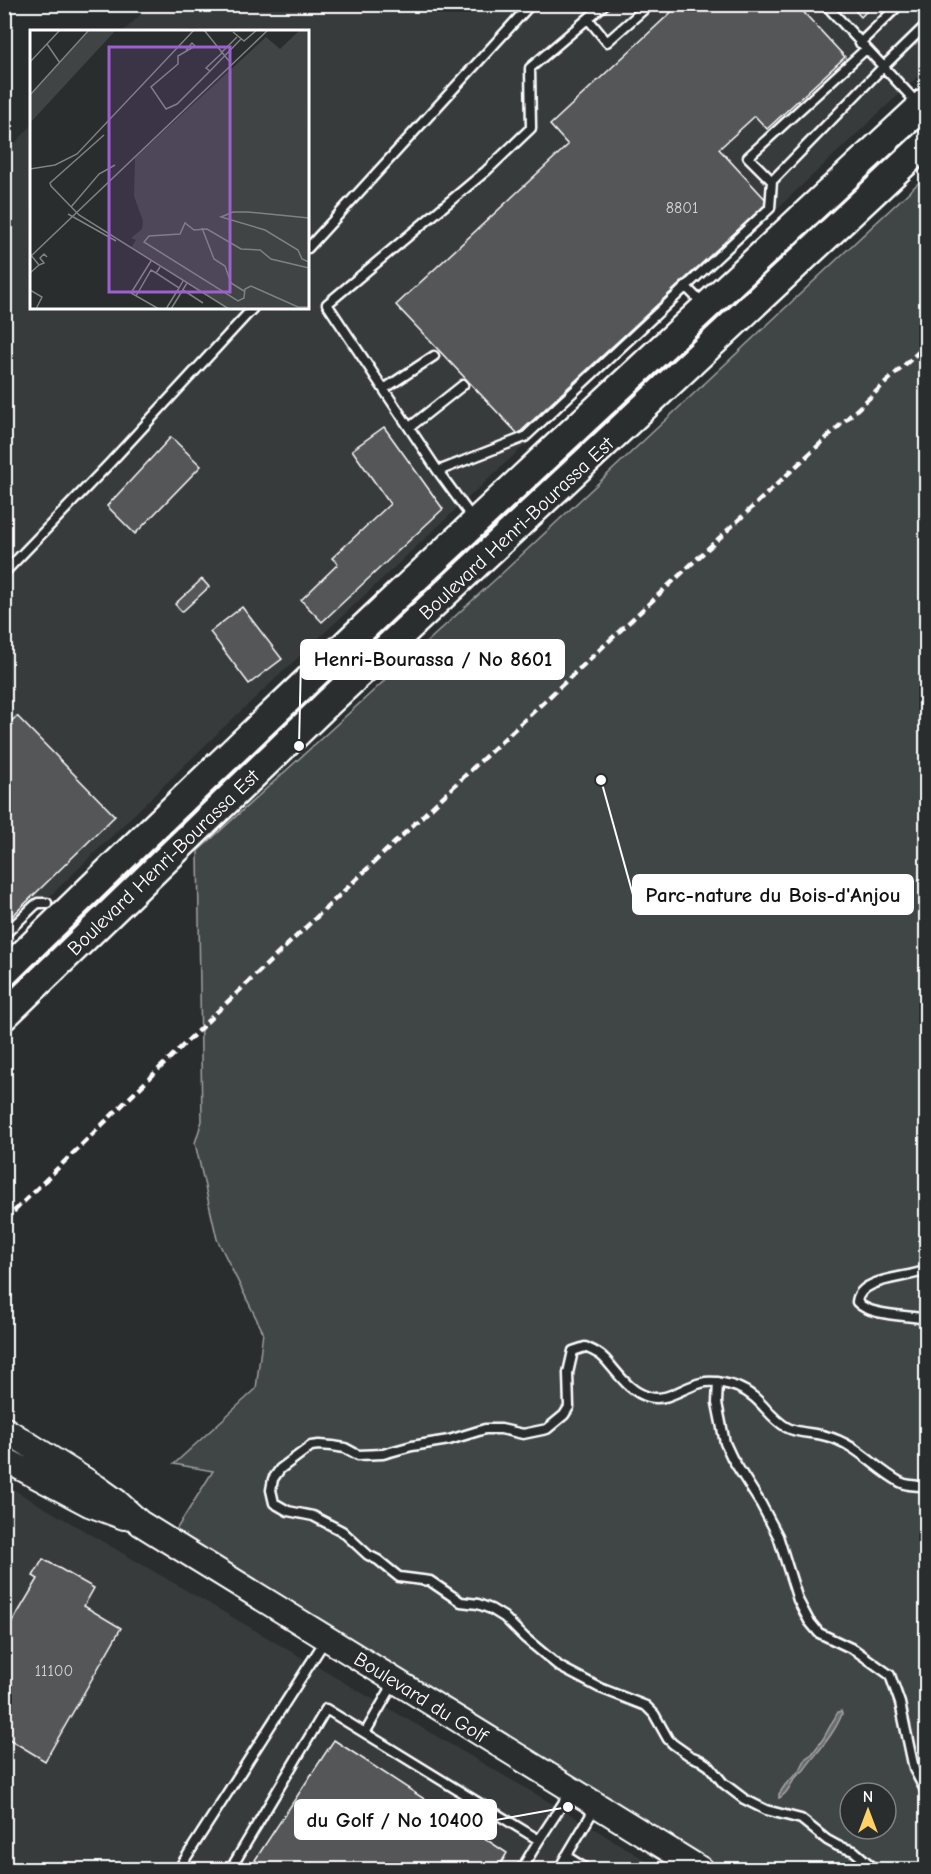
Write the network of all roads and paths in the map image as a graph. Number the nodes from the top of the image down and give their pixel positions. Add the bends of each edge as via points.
1 (531, 4) edge
2 (605, 4) edge
3 (650, 4) edge
4 (825, 4) edge
5 (900, 4) edge
6 (589, 20) junction
7 (927, 26) edge
8 (863, 46) junction
9 (883, 67) junction
10 (922, 113) edge
11 (927, 143) edge
12 (772, 181) junction
13 (309, 247) edge
14 (686, 288) junction
15 (707, 307) junction
16 (251, 309) edge
17 (434, 356) dead end
18 (463, 385) dead end
19 (384, 389) junction
20 (410, 427) junction
21 (438, 471) junction
22 (470, 545) junction
23 (4, 573) edge
24 (167, 835) junction
25 (47, 903) dead end
26 (4, 935) edge
27 (4, 973) edge
28 (4, 1016) edge
29 (927, 1270) edge
30 (927, 1319) edge
31 (718, 1382) junction
32 (4, 1429) edge
33 (4, 1459) edge
34 (927, 1486) edge
35 (140, 1523) junction
36 (326, 1639) junction
37 (395, 1681) junction
38 (364, 1732) junction
39 (572, 1790) junction
40 (927, 1792) edge
41 (597, 1805) junction
42 (539, 1840) junction
43 (566, 1856) junction
44 (178, 1869) edge
45 (230, 1869) edge
46 (522, 1869) edge
47 (558, 1869) edge
48 (588, 1869) edge
49 (702, 1869) edge
50 (876, 1869) edge

1 - 13 lane
2 - 6 lane
3 - 6 lane via 607,42
4 - 8 lane
5 - 8 lane
6 - 19 lane via 530,68 531,128 486,171 327,304
7 - 9 lane
8 - 9 lane
8 - 12 lane via 748,157
9 - 10 lane
9 - 12 lane
10 - 15 main road, Boulevard Henri-Bourassa Est
11 - 22 main road, Boulevard Henri-Bourassa Est
12 - 14 lane via 770,207
14 - 15 lane
14 - 21 lane via 525,438
15 - 22 main road, Boulevard Henri-Bourassa Est
16 - 23 lane
17 - 19 lane
18 - 20 lane
19 - 20 lane
20 - 21 lane
21 - 22 lane
22 - 24 main road, Boulevard Henri-Bourassa Est
24 - 27 main road, Boulevard Henri-Bourassa Est
24 - 28 main road, Boulevard Henri-Bourassa Est
25 - 26 lane via 34,906
29 - 30 lane via 876,1282 858,1294 857,1302 871,1311
31 - 34 lane via 752,1395 792,1430 826,1436 860,1452 901,1483
31 - 40 lane via 717,1403 725,1443 778,1536 798,1600 819,1633 855,1650 890,1675 914,1769
31 - 50 lane via 651,1398 630,1387 596,1351 580,1348 573,1351 569,1361 569,1407 547,1429 522,1434 485,1429 383,1454 358,1455 345,1448 311,1446 273,1479 274,1503 342,1531 399,1577 430,1581 461,1602 491,1609 560,1667 646,1706 673,1744 709,1766 744,1799 766,1810 801,1819 827,1840 854,1851
32 - 35 street, Boulevard du Golf via 96,1487
33 - 35 street, Boulevard du Golf via 89,1504
35 - 36 street, Boulevard du Golf
36 - 37 street, Boulevard du Golf
36 - 44 lane
37 - 38 lane
37 - 39 street, Boulevard du Golf
38 - 42 lane
38 - 45 lane via 326,1709
39 - 41 street, Boulevard du Golf
39 - 42 lane
41 - 43 lane
41 - 49 street, Boulevard du Golf
42 - 46 lane
43 - 47 lane
43 - 48 lane

